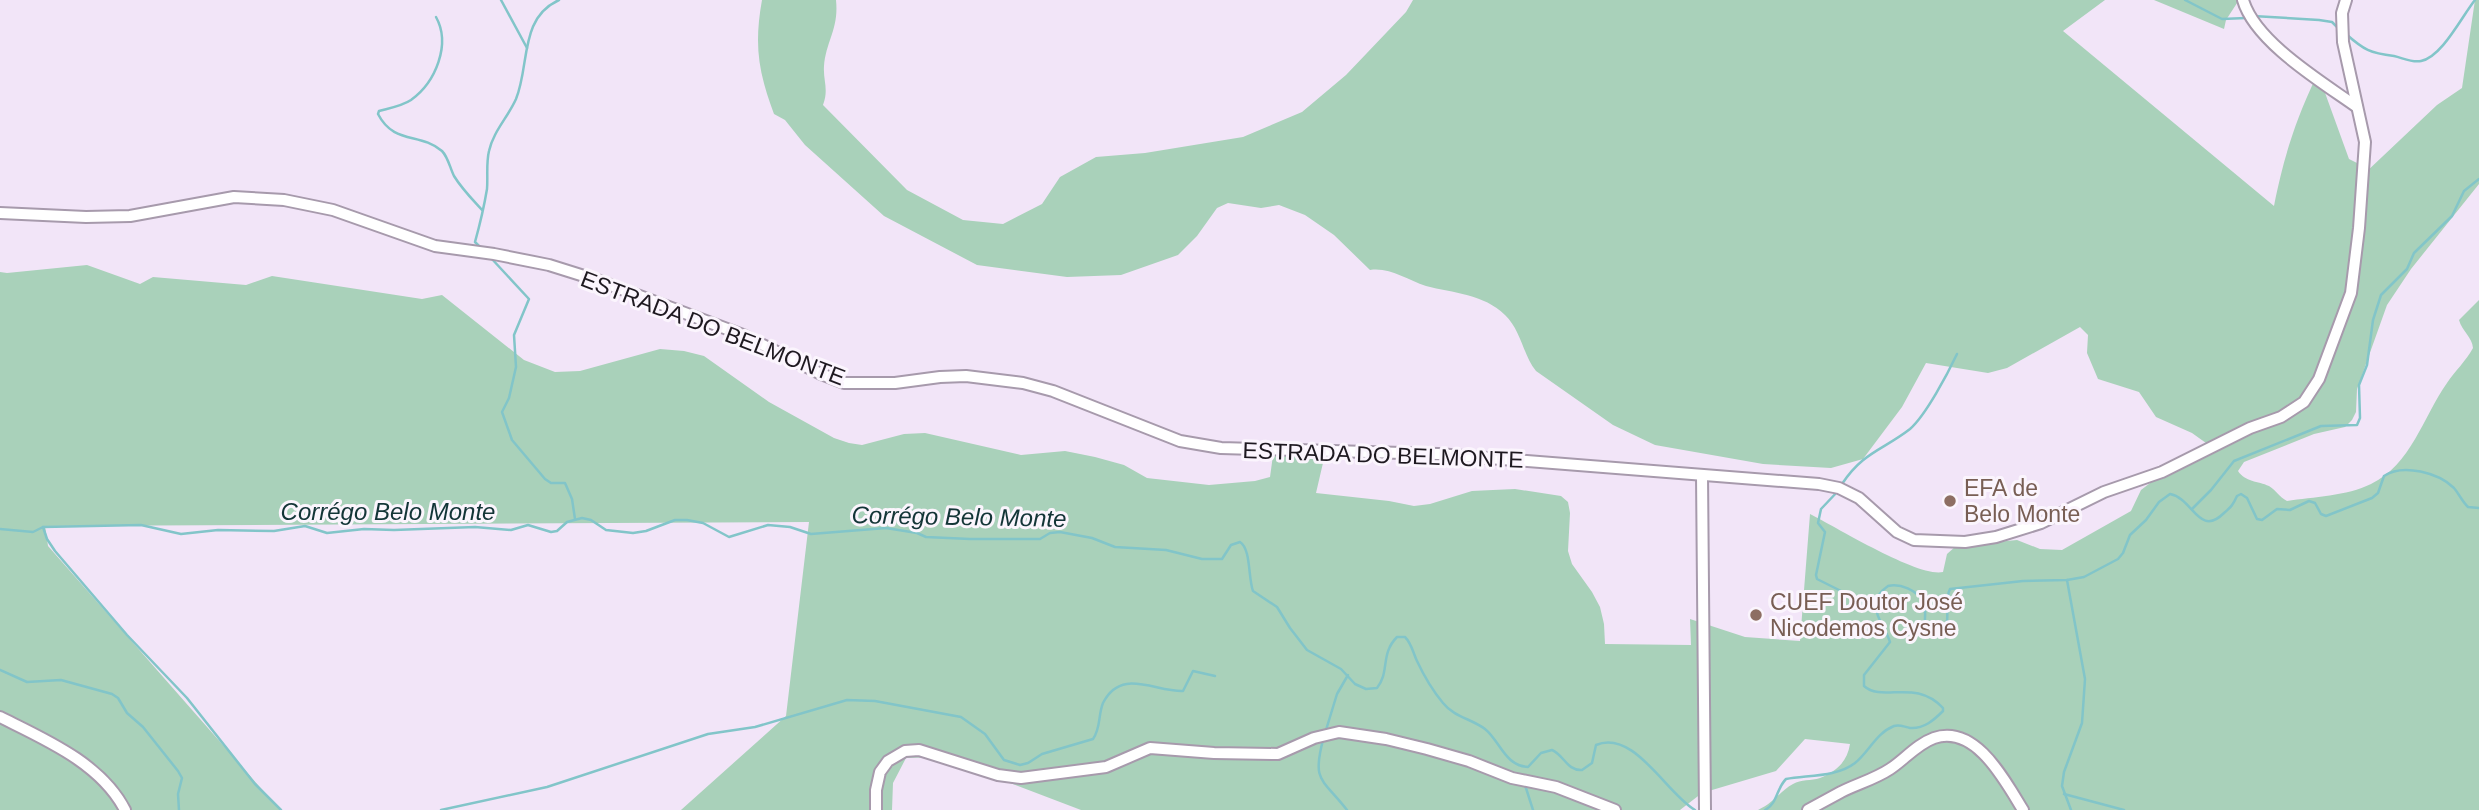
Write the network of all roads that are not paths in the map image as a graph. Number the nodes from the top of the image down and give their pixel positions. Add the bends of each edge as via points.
1 (2243, 0) edge
2 (2346, 0) edge
3 (2357, 107) junction
4 (0, 214) edge
5 (1702, 475) junction
6 (0, 717) edge
7 (125, 810) edge
8 (876, 810) edge
9 (1615, 810) edge
10 (1705, 810) edge
11 (1808, 810) edge
12 (2023, 810) edge

1 - 3 street via 2260,30
2 - 3 street, ESTRADA DO BELMONTE via 2343,42
3 - 5 street, ESTRADA DO BELMONTE via 2365,142 2353,282 2312,392 2281,418 2249,428 2162,472 2104,492 2041,523 1965,542 1905,537 1859,498 1839,488
4 - 5 street, ESTRADA DO BELMONTE via 130,216 234,197 284,200 332,210 435,246 549,265 600,281 743,335 844,383 966,376 1023,383 1180,441 1222,448 1438,454
5 - 10 street
6 - 7 street via 92,770
8 - 9 street via 880,772 905,751 919,750 1021,778 1105,766 1150,748 1278,754 1339,732 1427,749 1512,778 1556,787
11 - 12 street via 1884,773 1933,738 1948,736 1985,755

